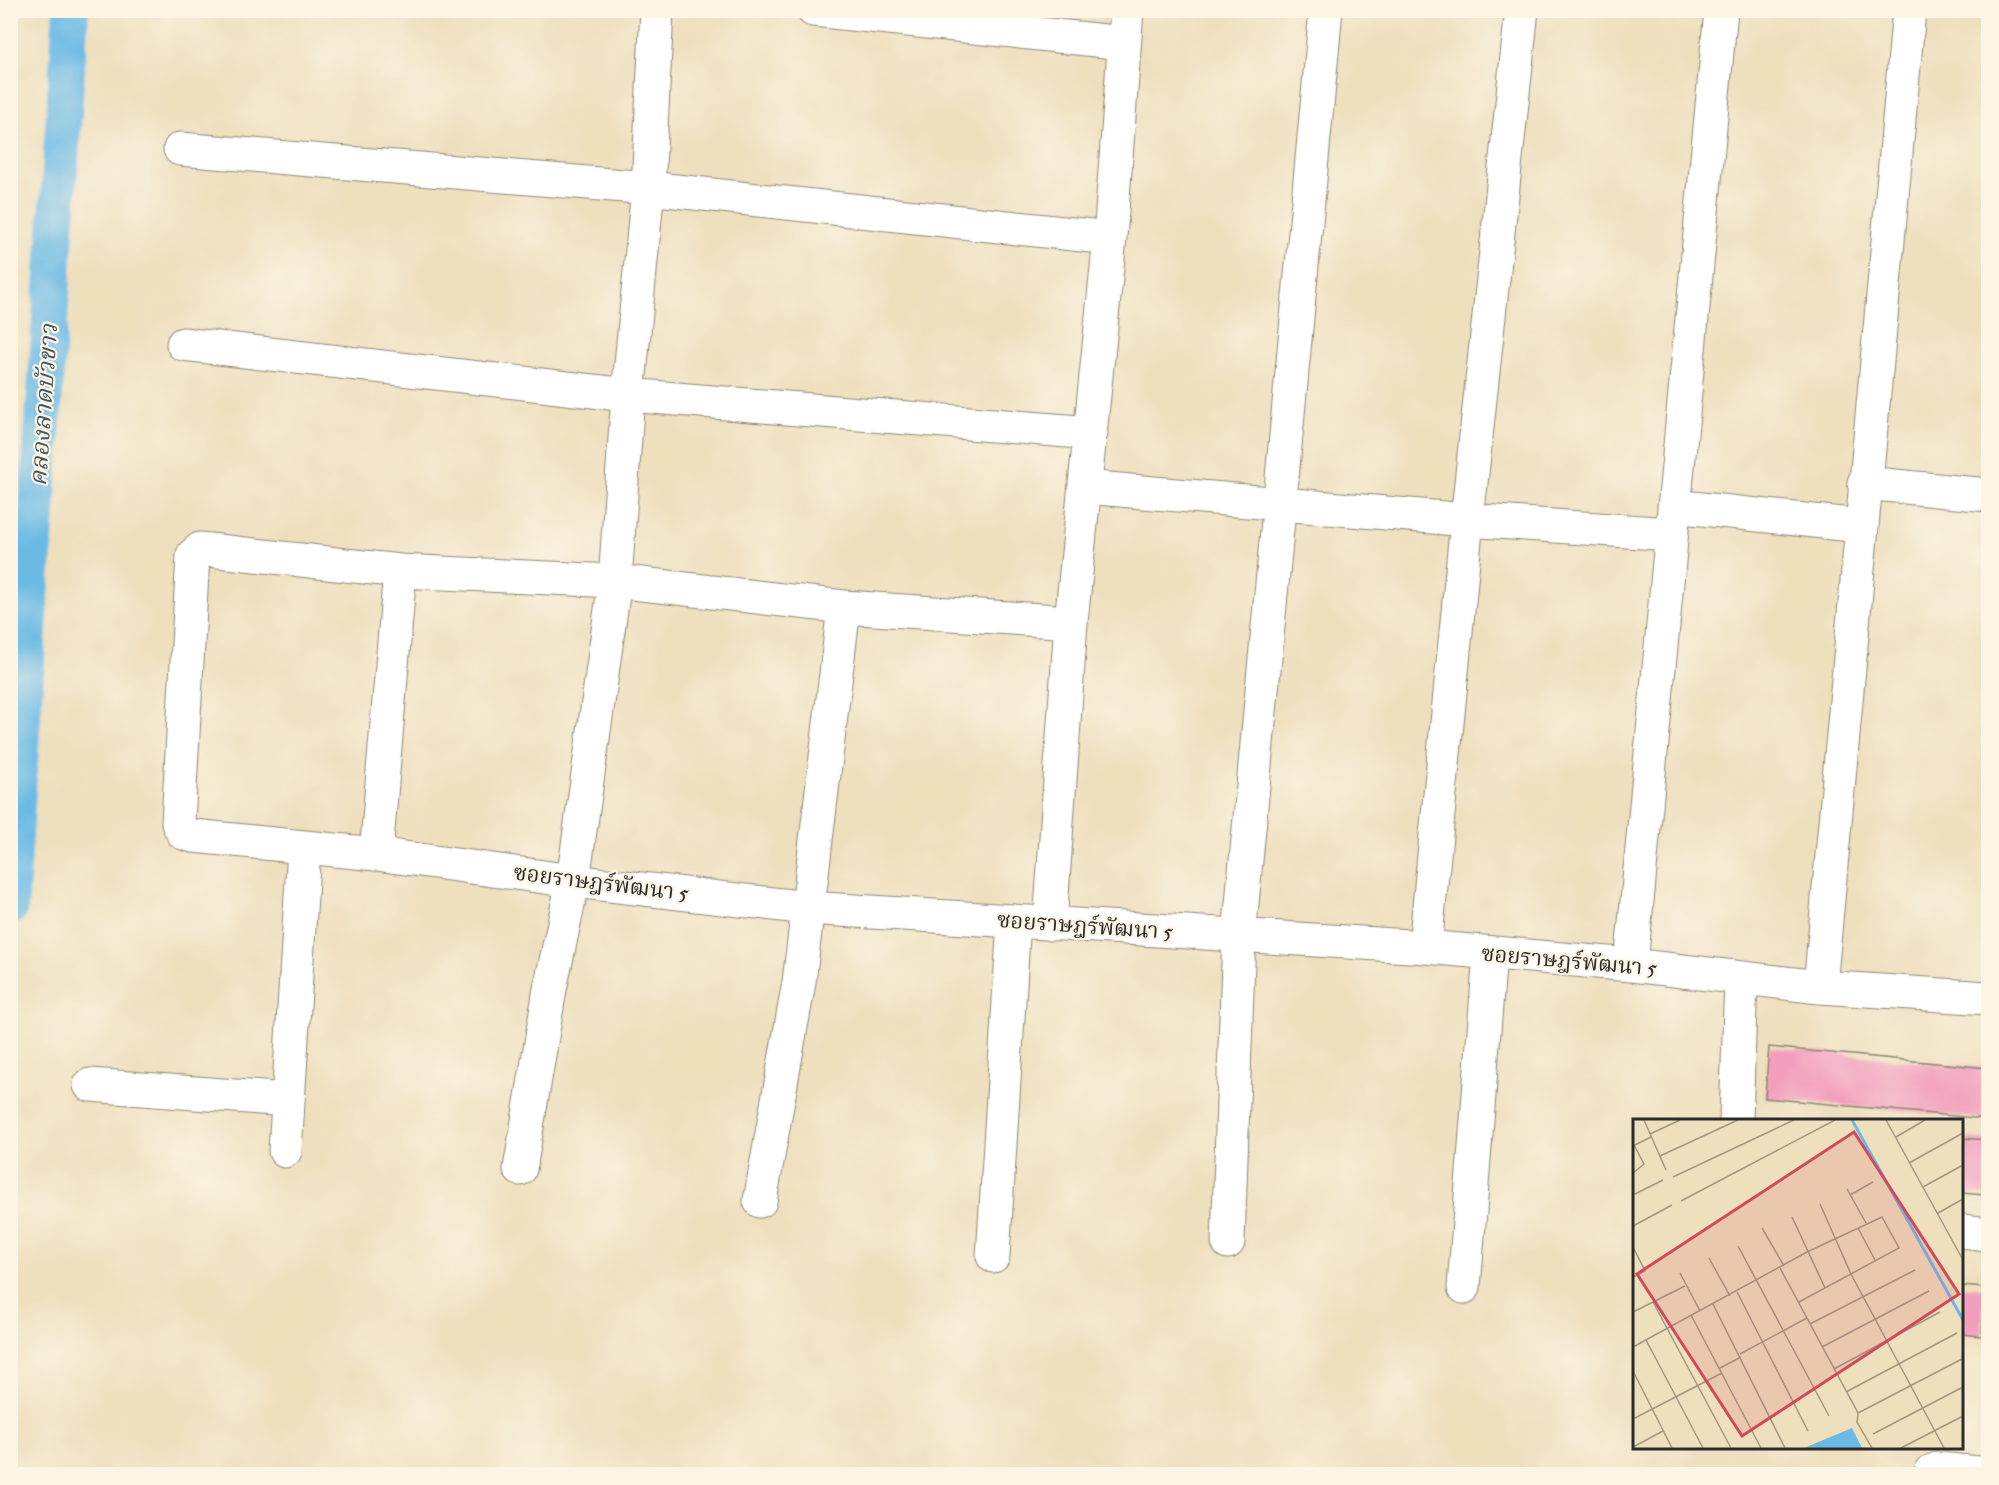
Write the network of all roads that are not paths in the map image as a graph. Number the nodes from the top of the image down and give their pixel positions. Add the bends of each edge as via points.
1 (657, 10) edge
2 (813, 10) edge
3 (1127, 10) edge
4 (1326, 10) edge
5 (1522, 10) edge
6 (1721, 10) edge
7 (1909, 10) edge
8 (1124, 43) junction
9 (180, 149) dead end
10 (648, 188) junction
11 (1110, 238) junction
12 (183, 344) dead end
13 (628, 395) junction
14 (1091, 432) junction
15 (1864, 483) junction
16 (1085, 487) junction
17 (1989, 495) edge
18 (1280, 504) junction
19 (1467, 520) junction
20 (1672, 520) junction
21 (1860, 526) junction
22 (400, 571) junction
23 (615, 581) junction
24 (844, 607) junction
25 (1071, 622) junction
26 (304, 848) junction
27 (376, 854) junction
28 (573, 881) junction
29 (808, 908) junction
30 (1014, 921) junction
31 (1050, 924) junction
32 (1239, 935) junction
33 (1425, 947) junction
34 (1490, 954) junction
35 (1630, 965) junction
36 (1741, 980) junction
37 (1820, 987) junction
38 (1989, 998) edge
39 (90, 1085) dead end
40 (288, 1100) junction
41 (1736, 1119) edge
42 (285, 1151) dead end
43 (520, 1168) dead end
44 (760, 1201) dead end
45 (1963, 1231) edge
46 (1989, 1234) edge
47 (1228, 1242) dead end
48 (993, 1256) dead end
49 (1464, 1287) dead end
50 (1930, 1474) edge
51 (1989, 1474) edge

1 - 10 street
2 - 8 street
3 - 8 street
4 - 18 street
5 - 19 street
6 - 20 street
7 - 15 street
8 - 11 street
9 - 10 street
10 - 11 street
10 - 13 street
11 - 14 street
12 - 13 street
13 - 14 street
13 - 23 street
14 - 16 street
15 - 17 street
15 - 21 street
16 - 18 street
16 - 25 street
18 - 19 street
18 - 32 street
19 - 20 street
19 - 33 street
20 - 21 street
20 - 35 street
21 - 37 street
22 - 23 street
22 - 26 street, ซอยราษฎร์พัฒนา 5 via 195,551 178,824 183,833 193,836
22 - 27 street
23 - 24 street
23 - 28 street
24 - 25 street
24 - 29 street
25 - 31 street
26 - 27 street, ซอยราษฎร์พัฒนา 5
26 - 40 street
27 - 28 street, ซอยราษฎร์พัฒนา 5
28 - 29 street, ซอยราษฎร์พัฒนา 5
28 - 43 street via 550,989
29 - 30 street, ซอยราษฎร์พัฒนา 5
29 - 44 street via 799,982
30 - 31 street, ซอยราษฎร์พัฒนา 5
30 - 48 street
31 - 32 street, ซอยราษฎร์พัฒนา 5
32 - 33 street, ซอยราษฎร์พัฒนา 5
32 - 47 street
33 - 34 street, ซอยราษฎร์พัฒนา 5
34 - 35 street, ซอยราษฎร์พัฒนา 5
34 - 49 street
35 - 36 street, ซอยราษฎร์พัฒนา 5
36 - 37 street, ซอยราษฎร์พัฒนา 5
36 - 41 street
37 - 38 street, ซอยราษฎร์พัฒนา 5
39 - 40 street
40 - 42 street
45 - 46 street
50 - 51 street via 1938,1469

